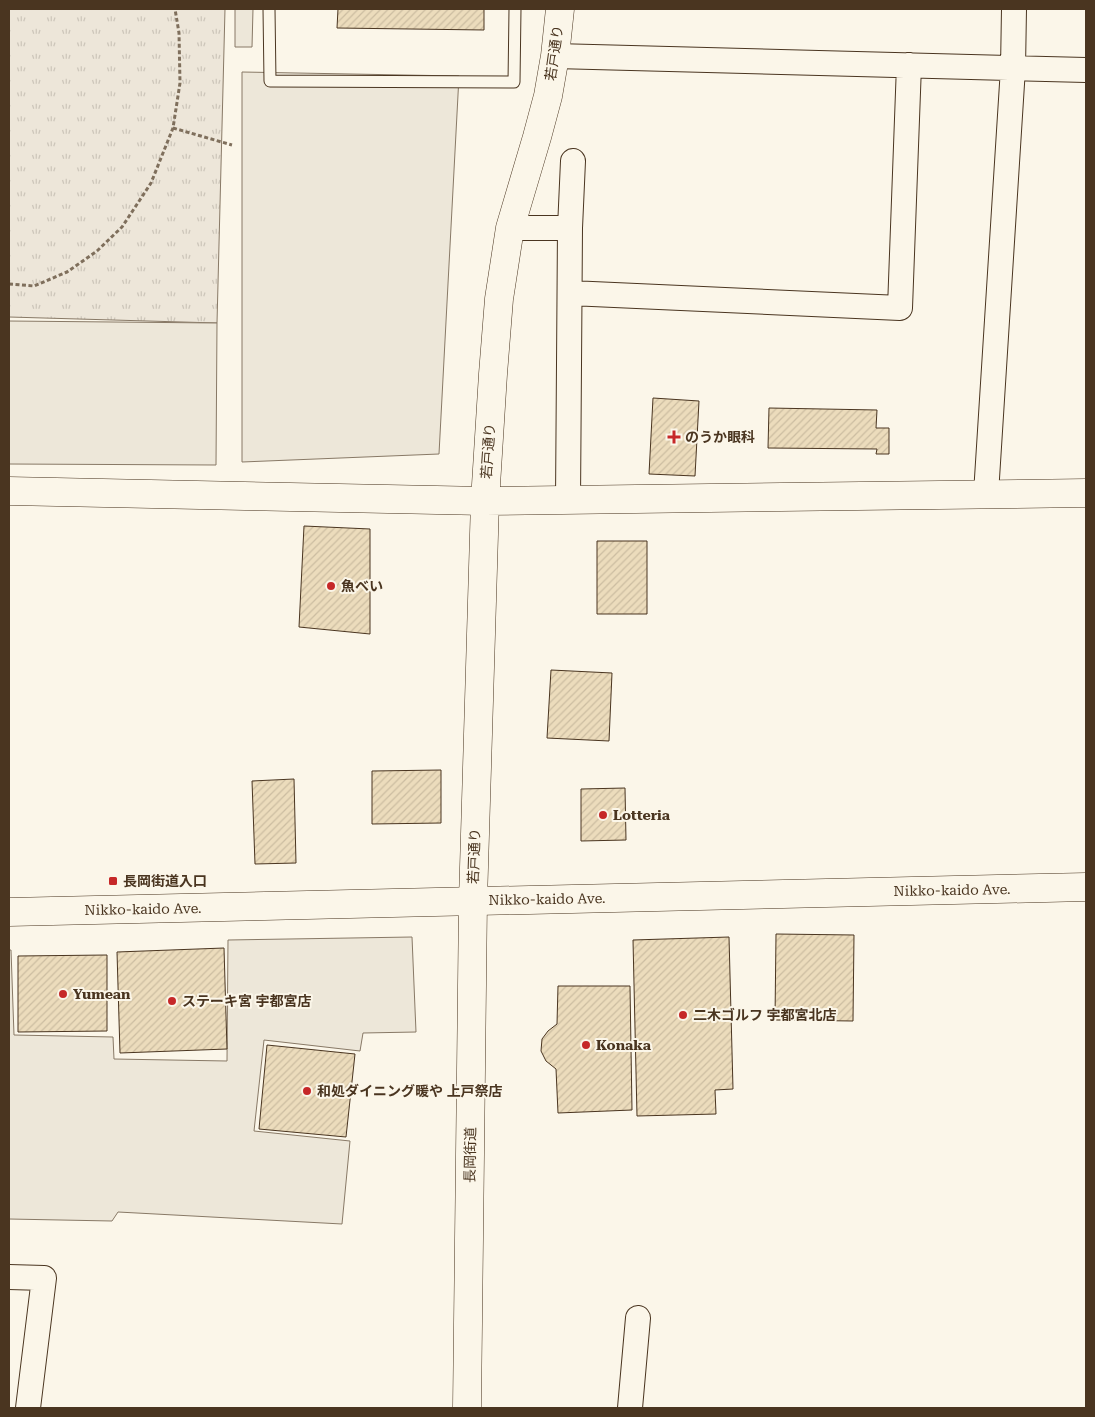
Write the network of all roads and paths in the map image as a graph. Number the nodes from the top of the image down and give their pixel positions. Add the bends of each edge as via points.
1 (174, 9) edge
2 (269, 9) edge
3 (515, 9) edge
4 (560, 9) edge
5 (1014, 9) edge
6 (555, 56) junction
7 (909, 65) junction
8 (1013, 68) junction
9 (1086, 70) edge
10 (173, 128) junction
11 (232, 145) dead end
12 (573, 161) dead end
13 (510, 228) junction
14 (570, 228) junction
15 (9, 284) edge
16 (570, 293) junction
17 (9, 491) edge
18 (1086, 493) edge
19 (986, 494) junction
20 (568, 500) junction
21 (485, 501) junction
22 (1086, 887) edge
23 (473, 901) junction
24 (9, 912) edge
25 (9, 1277) edge
26 (638, 1318) dead end
27 (28, 1408) edge
28 (467, 1408) edge
29 (630, 1408) edge

1 - 10 path via 179,33 180,83
2 - 3 lane via 270,82 514,82
4 - 6 main road, 若戸通り
5 - 8 street
6 - 7 street
6 - 13 main road, 若戸通り via 537,137
7 - 8 street
7 - 16 street via 900,308
8 - 9 street
8 - 19 street
10 - 11 path
10 - 15 path via 151,183 122,227 97,251 66,272 34,286
12 - 14 street
13 - 14 street
13 - 21 main road, 若戸通り via 499,299
14 - 16 street
16 - 20 street
17 - 21 main road
18 - 19 main road
19 - 20 main road
20 - 21 main road
21 - 23 main road, 若戸通り
22 - 23 main road, Nikko-kaido Ave.
23 - 24 main road, Nikko-kaido Ave.
23 - 28 main road, 長岡街道
25 - 27 street via 44,1278
26 - 29 street

